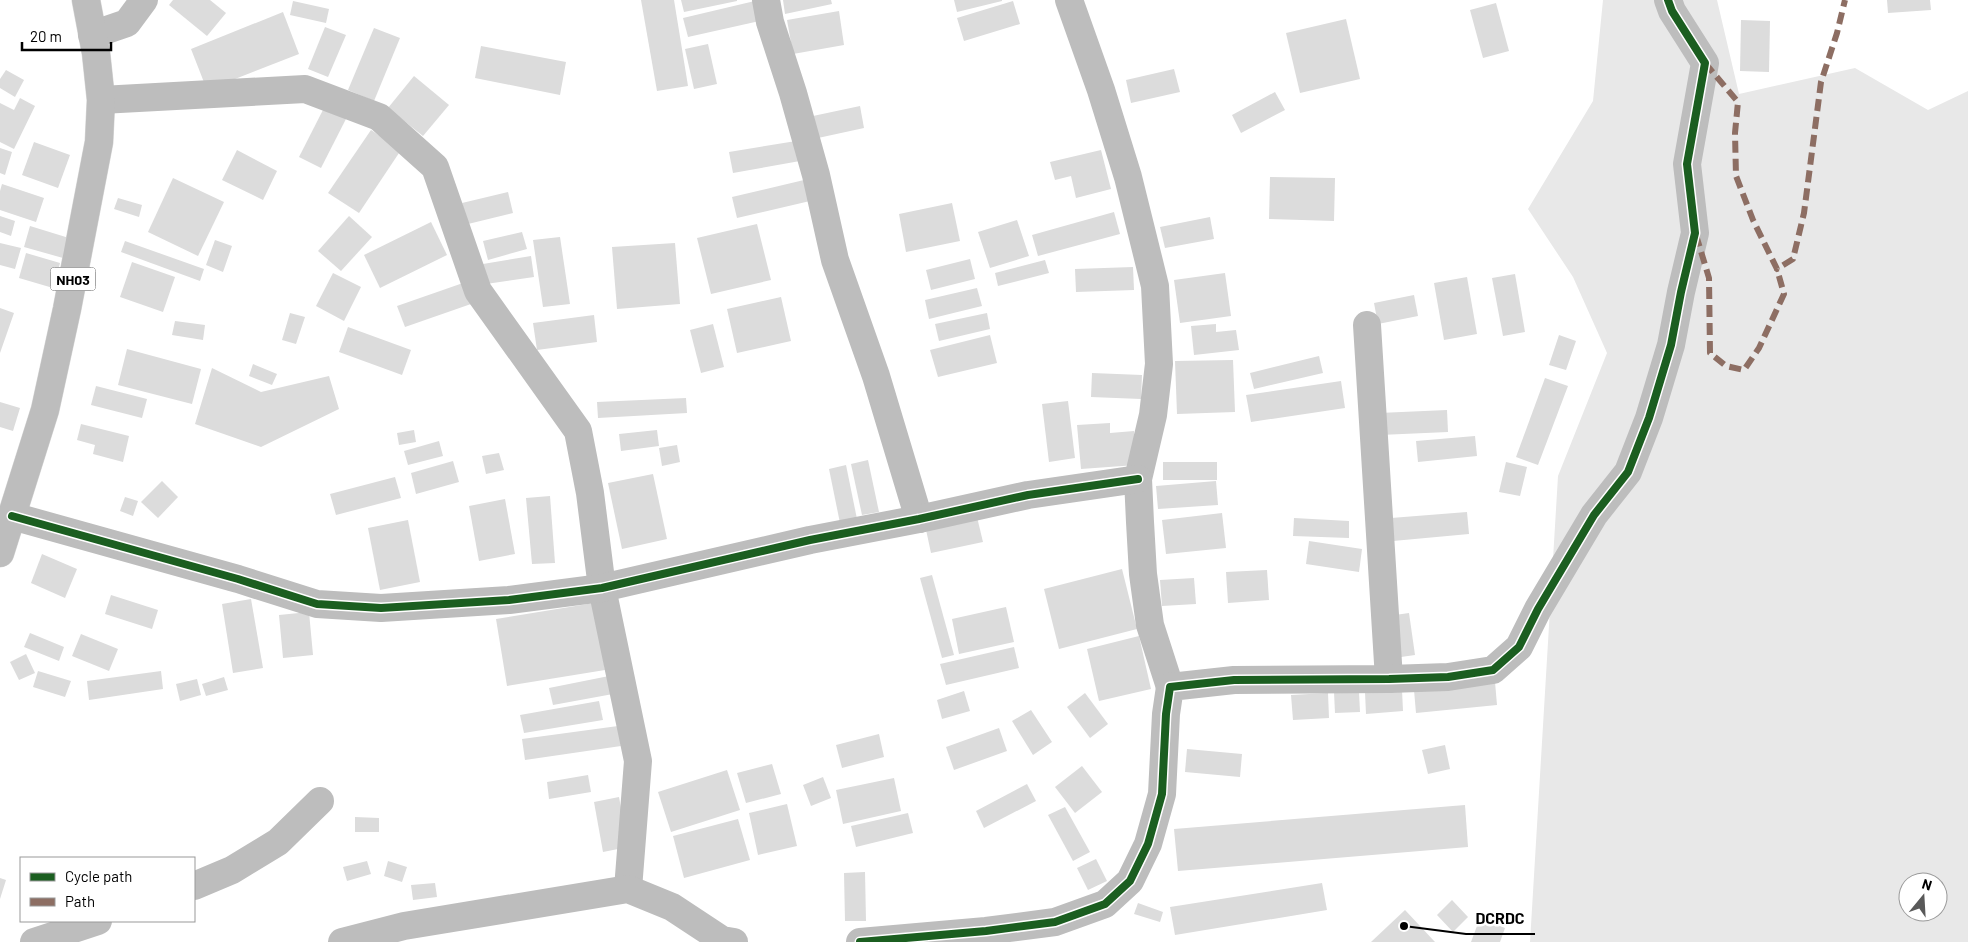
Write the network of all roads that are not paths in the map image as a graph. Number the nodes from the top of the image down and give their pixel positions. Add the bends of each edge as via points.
1 (86, 0) edge
2 (144, 0) edge
3 (766, 0) edge
4 (1069, 0) edge
5 (1668, 0) edge
6 (92, 36) junction
7 (101, 100) junction
8 (1367, 325) dead end
9 (1138, 478) junction
10 (12, 516) junction
11 (919, 519) junction
12 (0, 552) edge
13 (602, 588) junction
14 (1389, 679) junction
15 (1170, 687) junction
16 (320, 801) dead end
17 (195, 886) edge
18 (628, 889) junction
19 (95, 922) edge
20 (34, 942) edge
21 (342, 942) edge
22 (734, 942) edge
23 (860, 942) edge

1 - 6 street, NH03
2 - 6 street via 127,23
3 - 11 street via 816,174 835,260 876,376
4 - 9 street via 1128,177 1155,286 1159,364 1153,415
5 - 14 street via 1704,63 1687,164 1695,233 1670,345 1649,418 1628,472 1594,515 1538,608 1519,647 1493,670 1448,677
6 - 7 street, NH03
7 - 10 street, NH03 via 99,142 67,309 45,410
7 - 13 street via 305,89 379,117 435,167 478,291 578,431
8 - 14 street
9 - 11 street via 1028,495
9 - 15 street via 1143,574 1150,625
10 - 12 street, NH03
10 - 13 street via 317,604 381,608 509,600
11 - 13 street via 810,540
13 - 18 street via 638,761
14 - 15 street via 1234,680
15 - 23 street via 1162,794 1148,844 1130,880 1105,904 1055,922 986,932
16 - 17 street via 278,842 232,870
18 - 21 street via 404,926
18 - 22 street via 672,907 722,940
19 - 20 street

